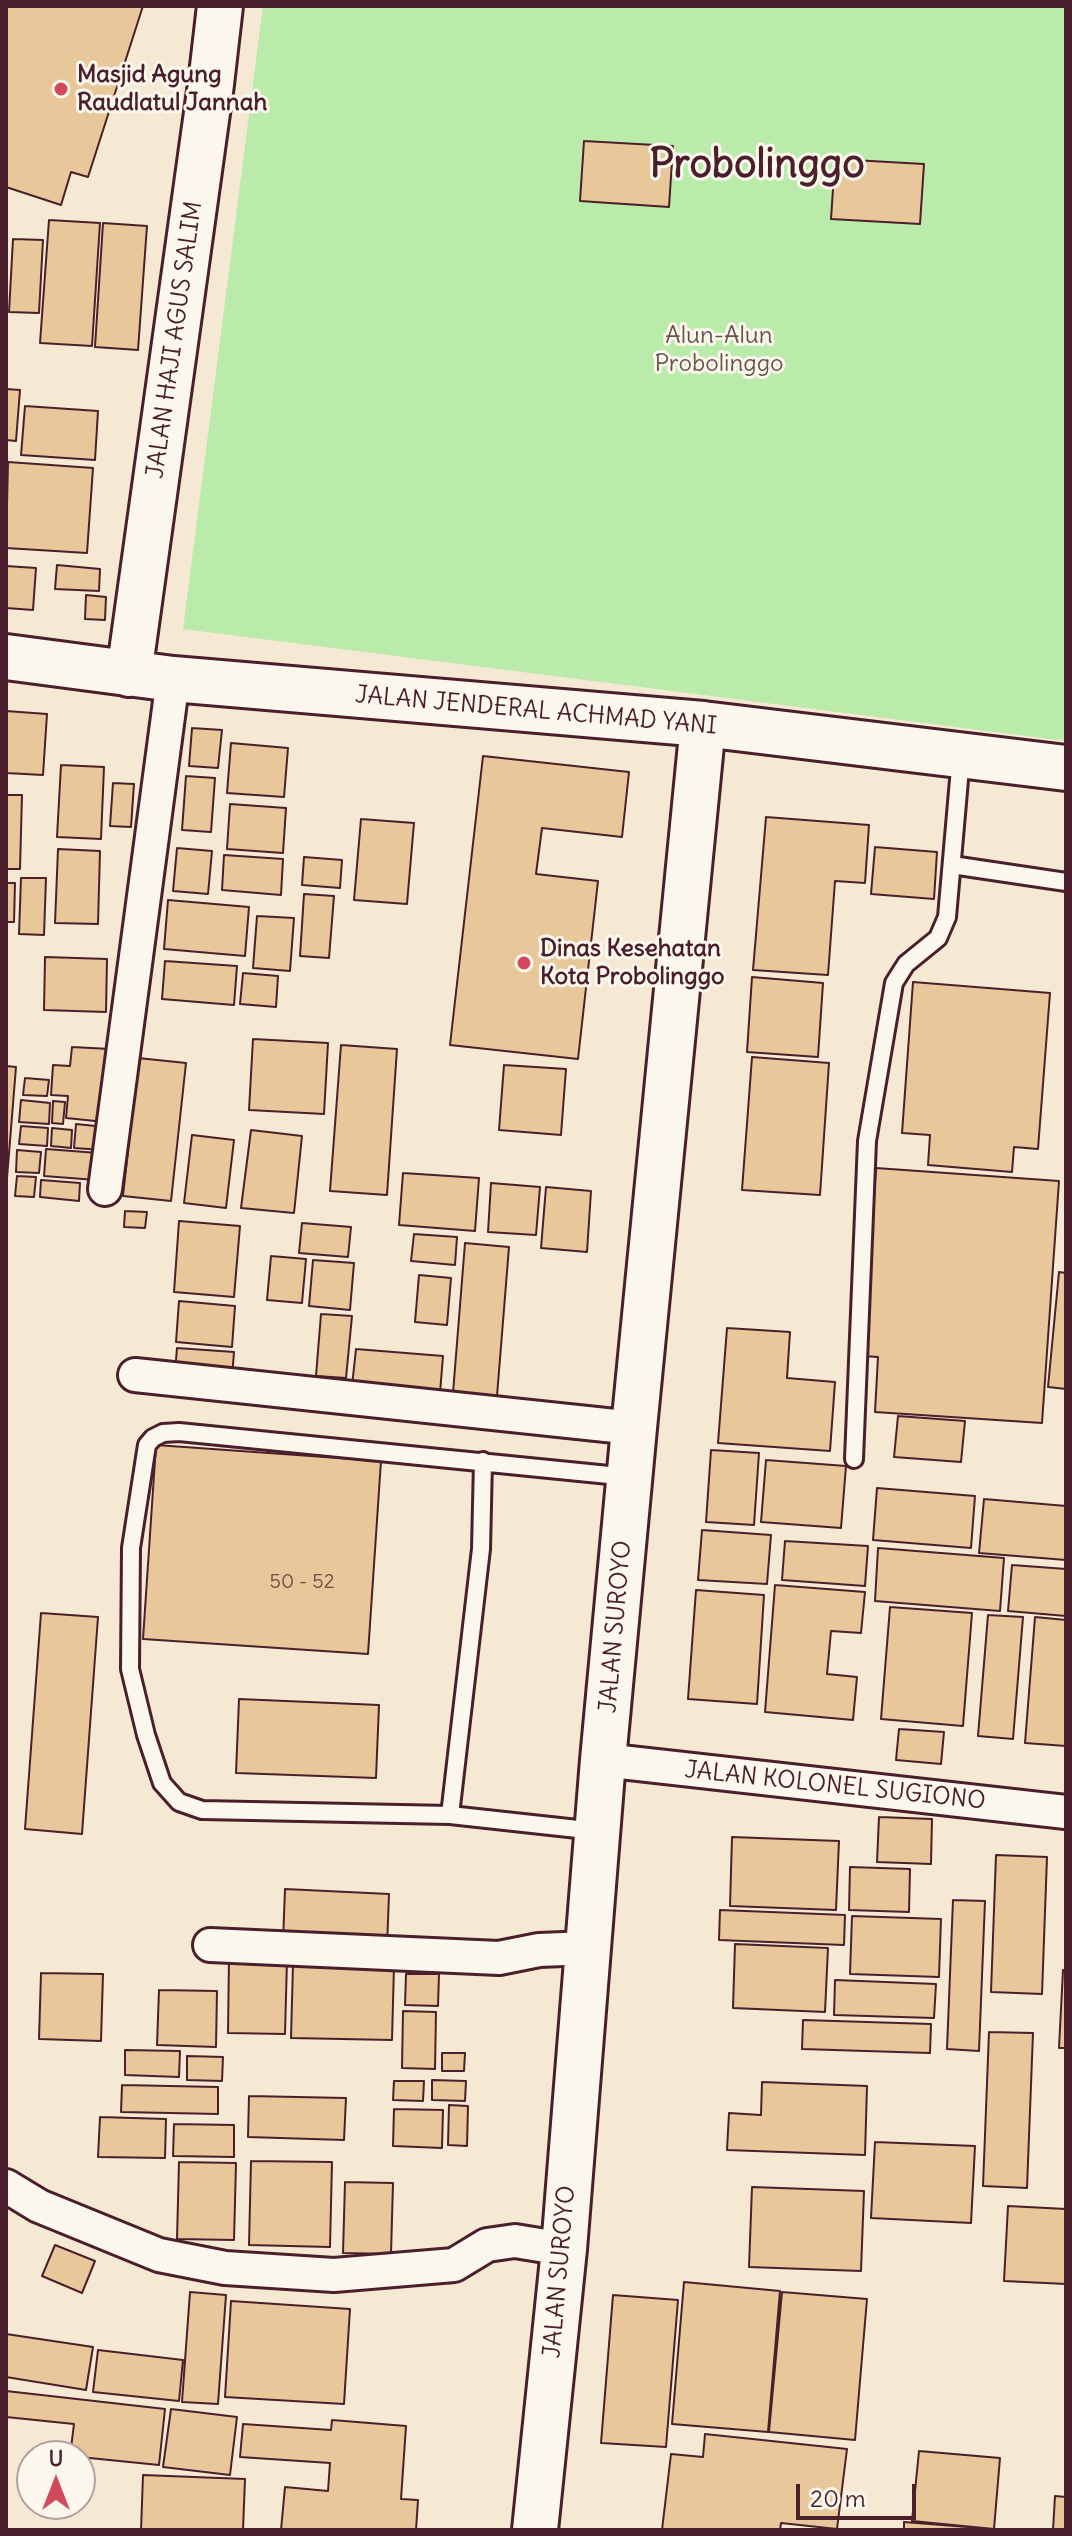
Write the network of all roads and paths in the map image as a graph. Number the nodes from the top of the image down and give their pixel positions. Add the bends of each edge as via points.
1 (220, 6) edge
2 (6, 657) edge
3 (129, 674) junction
4 (173, 679) junction
5 (703, 724) junction
6 (961, 756) junction
7 (1066, 768) edge
8 (952, 865) junction
9 (1066, 882) edge
10 (105, 1189) dead end
11 (135, 1375) dead end
12 (634, 1428) junction
13 (854, 1459) dead end
14 (483, 1461) junction
15 (631, 1477) junction
16 (603, 1760) junction
17 (1066, 1812) edge
18 (450, 1815) junction
19 (598, 1831) junction
20 (210, 1945) dead end
21 (589, 1948) junction
22 (6, 2186) edge
23 (564, 2249) junction
24 (535, 2530) edge

1 - 3 main road, JALAN HAJI AGUS SALIM
2 - 3 main road, JALAN JENDERAL ACHMAD YANI
3 - 4 main road, JALAN JENDERAL ACHMAD YANI
4 - 5 main road, JALAN JENDERAL ACHMAD YANI
4 - 10 street
5 - 6 main road, JALAN JENDERAL ACHMAD YANI
5 - 12 main road, JALAN SUROYO
6 - 7 main road, JALAN JENDERAL ACHMAD YANI
6 - 8 lane
8 - 9 lane
8 - 13 lane via 944,928 894,983 867,1141
11 - 12 street
12 - 15 main road, JALAN SUROYO
14 - 15 lane
14 - 18 lane via 481,1549
14 - 18 lane via 163,1433 147,1445 131,1548 130,1669 162,1783 179,1802 202,1810
15 - 16 main road, JALAN SUROYO
16 - 17 street, JALAN KOLONEL SUGIONO
16 - 19 main road, JALAN SUROYO
18 - 19 lane
19 - 21 main road, JALAN SUROYO
20 - 21 street via 499,1958
21 - 23 main road, JALAN SUROYO
22 - 23 street via 39,2206 159,2255 225,2268 334,2275 454,2265 487,2245 515,2241
23 - 24 main road, JALAN SUROYO

